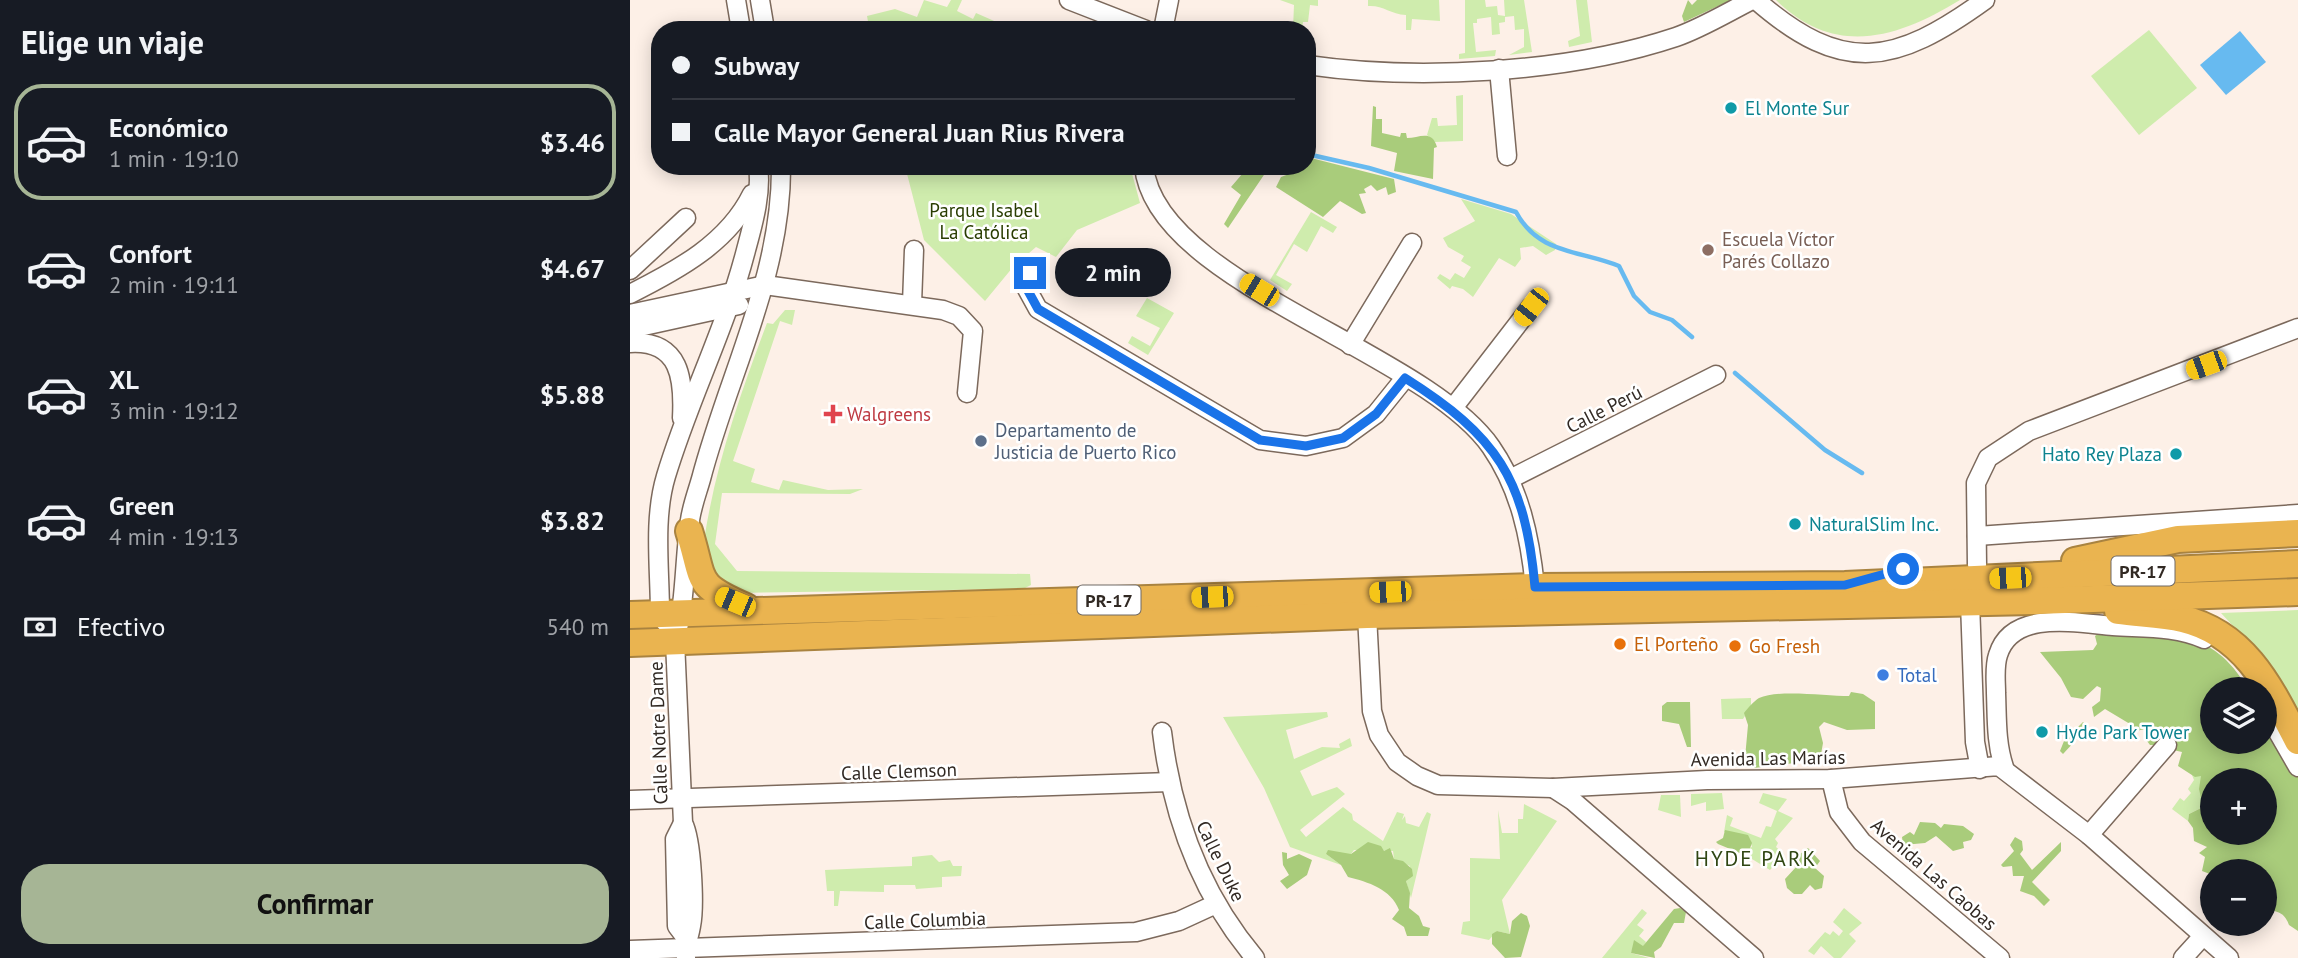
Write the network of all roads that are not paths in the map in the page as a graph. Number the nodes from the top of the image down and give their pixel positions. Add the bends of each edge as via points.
1 (736, 0) edge
2 (760, 0) edge
3 (1069, 0) edge
4 (1169, 0) edge
5 (1754, 0) edge
6 (1985, 0) edge
7 (740, 21) edge
8 (764, 21) edge
9 (1123, 21) edge
10 (1165, 21) edge
11 (1316, 66) edge
12 (1499, 69) junction
13 (1507, 156) dead end
14 (758, 175) edge
15 (759, 175) edge
16 (781, 175) edge
17 (1145, 175) edge
18 (686, 218) dead end
19 (661, 242) junction
20 (1412, 243) dead end
21 (914, 250) dead end
22 (678, 261) junction
23 (630, 270) edge
24 (1030, 273) dead end
25 (762, 293) junction
26 (630, 294) edge
27 (733, 299) junction
28 (912, 304) junction
29 (1531, 307) dead end
30 (630, 314) edge
31 (2298, 328) edge
32 (630, 329) edge
33 (630, 343) edge
34 (1350, 345) junction
35 (1716, 375) dead end
36 (1405, 378) junction
37 (967, 393) dead end
38 (1452, 408) junction
39 (681, 435) junction
40 (1510, 479) junction
41 (2298, 514) edge
42 (689, 531) junction
43 (2298, 533) edge
44 (1977, 536) junction
45 (2298, 564) edge
46 (1535, 587) junction
47 (1981, 587) junction
48 (2298, 592) edge
49 (2036, 601) junction
50 (754, 611) junction
51 (672, 613) junction
52 (630, 615) edge
53 (1367, 615) junction
54 (676, 642) junction
55 (630, 643) edge
56 (2245, 677) edge
57 (2277, 731) edge
58 (1161, 732) dead end
59 (2298, 741) edge
60 (1996, 744) junction
61 (2167, 745) dead end
62 (2004, 767) junction
63 (2298, 767) edge
64 (1980, 769) junction
65 (1831, 779) junction
66 (1170, 782) junction
67 (1553, 788) junction
68 (682, 799) junction
69 (630, 800) edge
70 (2089, 835) junction
71 (1216, 904) junction
72 (2200, 933) edge
73 (2203, 936) joint
74 (686, 948) edge
75 (630, 950) edge
76 (1255, 958) edge
77 (1754, 958) edge
78 (2000, 958) edge
79 (2183, 958) edge
80 (2229, 958) edge

1 - 7 street
2 - 8 street
3 - 9 street
4 - 10 street
5 - 6 street via 1814,43 1859,53 1881,53 1931,37
5 - 12 street via 1677,37 1586,57
11 - 12 street via 1378,72
12 - 13 street
14 - 22 street via 740,218 708,247
15 - 27 street via 751,231
16 - 25 street via 782,198
17 - 34 street via 1158,208 1194,248
18 - 19 street
19 - 22 street
19 - 23 street
20 - 34 street
21 - 28 street
22 - 26 street
24 - 36 street via 1027,289 1038,309 1260,440 1306,446 1343,438 1376,414
25 - 27 street
25 - 28 street via 790,288
25 - 42 street via 709,447
27 - 30 street
27 - 32 street
27 - 39 street
28 - 37 street via 943,310 967,322 973,331
29 - 38 street
31 - 44 street via 2029,431 2005,445 1987,458 1977,481
33 - 39 street via 656,347 679,368 684,383
34 - 36 street
35 - 40 street, Calle Perú
36 - 38 street
38 - 40 street via 1490,445
39 - 51 street via 665,477 659,522
40 - 46 street via 1527,524
41 - 44 street
42 - 50 highway via 703,583 715,594
42 - 51 street
43 - 47 highway via 2178,540 2073,561
44 - 47 street
45 - 47 highway, PR-17
46 - 47 highway, PR-17
46 - 50 highway, PR-17
47 - 49 highway, PR-17
47 - 53 highway, PR-17
47 - 64 street via 1975,742
48 - 49 highway, PR-17
49 - 59 highway via 2182,619 2221,634 2244,652 2265,678
50 - 51 highway, PR-17
51 - 52 highway, PR-17
51 - 54 street
53 - 54 highway, PR-17
53 - 67 street, Avenida Las Marías via 1372,711 1379,735 1397,762 1438,785
54 - 55 highway, PR-17
54 - 68 street, Calle Notre Dame
56 - 60 street via 2231,656 2196,635 2040,623 2017,631 1998,654
57 - 63 street
58 - 66 street, Calle Duke
60 - 62 street
60 - 64 street
61 - 70 street
62 - 64 street, Avenida Las Marías
62 - 70 street
64 - 65 street, Avenida Las Marías
65 - 67 street, Avenida Las Marías
65 - 78 street, Avenida Las Caobas via 1839,812 1862,842
66 - 68 street, Calle Clemson
66 - 71 street, Calle Duke via 1183,835
67 - 77 street
68 - 69 street, Calle Clemson
68 - 74 street, Calle Notre Dame via 690,843 691,925
70 - 72 street
71 - 74 street, Calle Columbia via 1179,921 1136,932
71 - 76 street, Calle Duke
73 - 79 street
73 - 80 street
74 - 75 street, Calle Columbia

